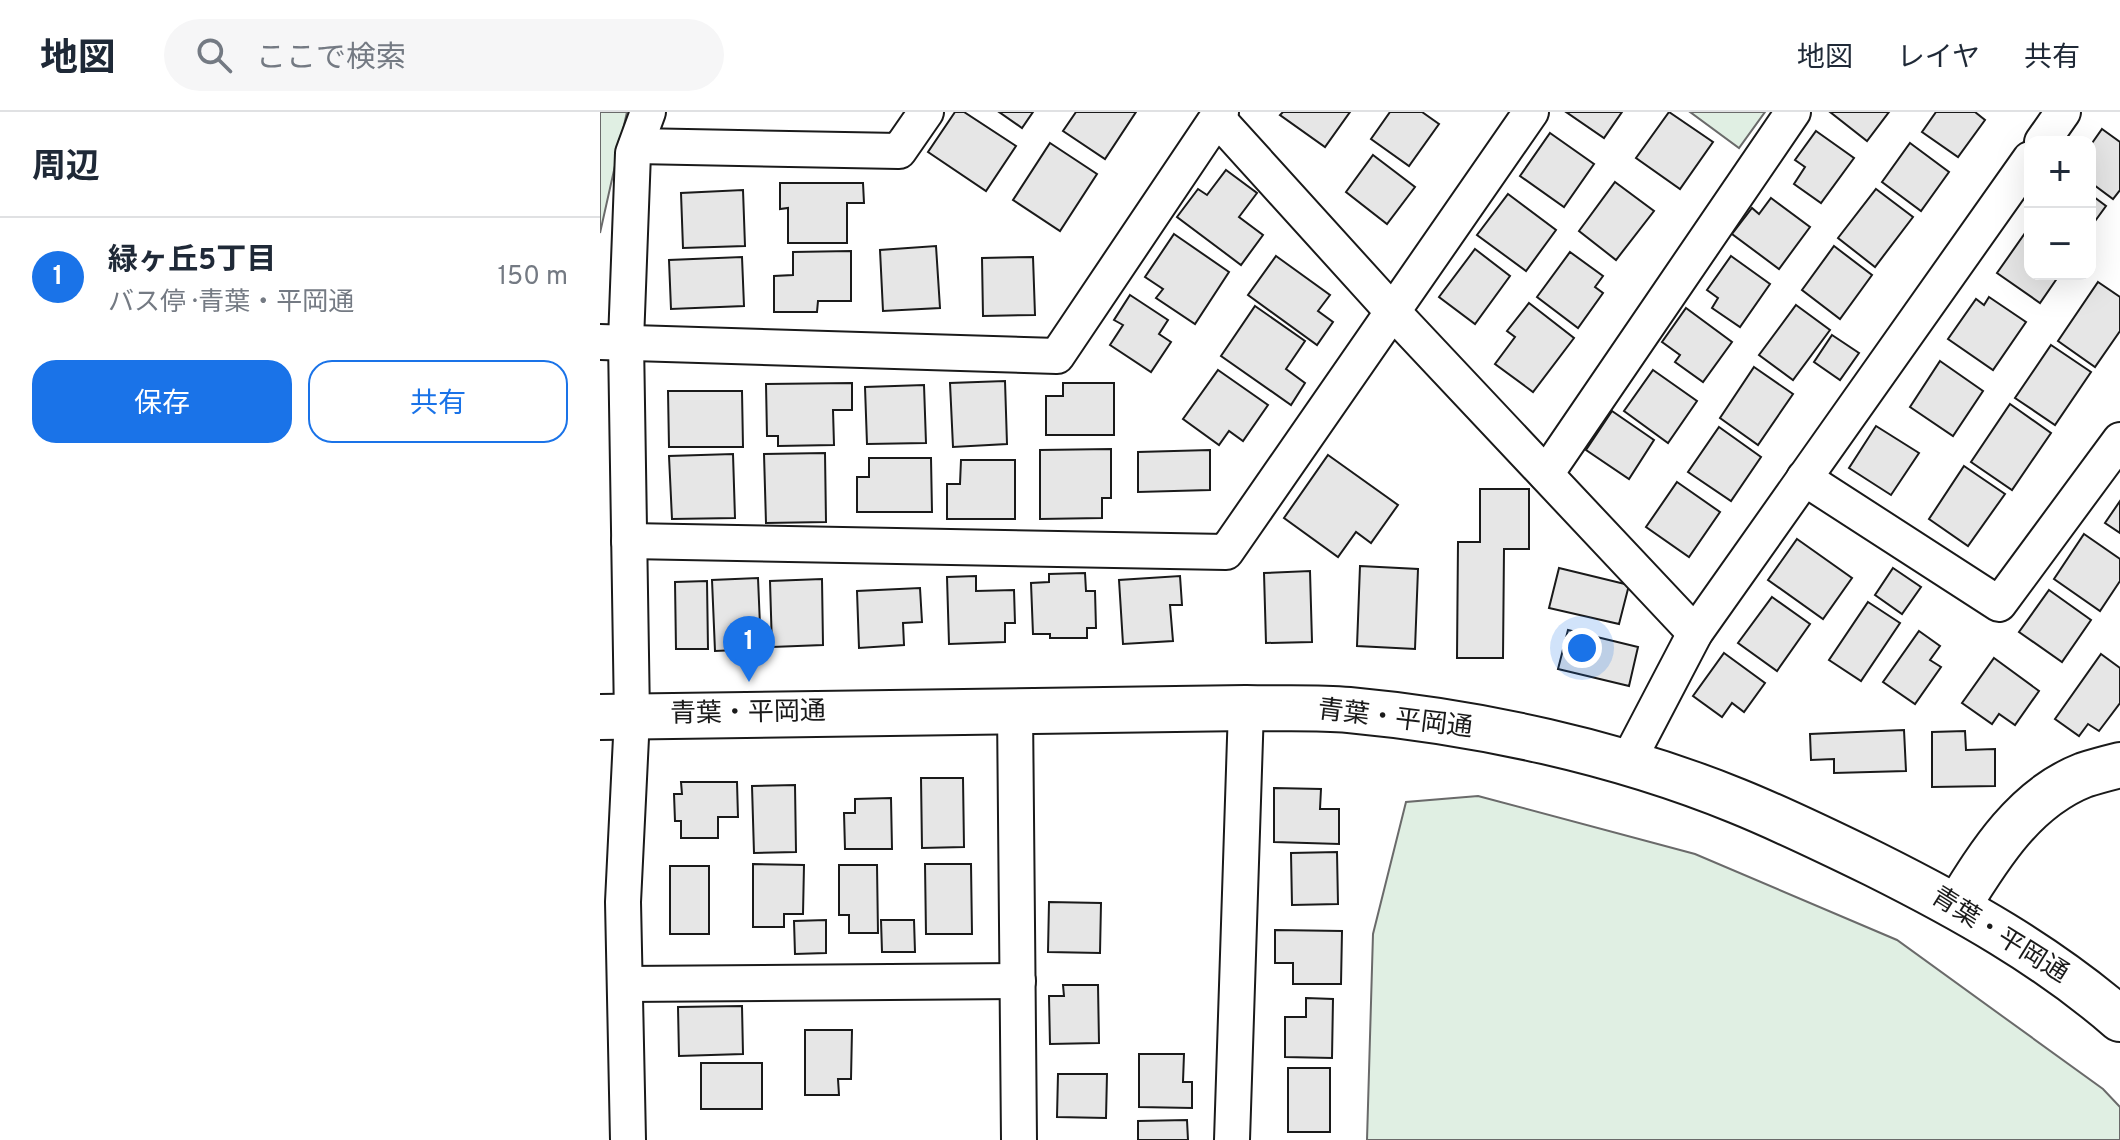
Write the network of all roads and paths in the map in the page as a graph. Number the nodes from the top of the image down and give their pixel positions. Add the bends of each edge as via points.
1 (648, 112) edge
2 (926, 112) edge
3 (1531, 112) edge
4 (1793, 112) edge
5 (2063, 112) edge
6 (1219, 115) edge
7 (2046, 136) edge
8 (636, 146) junction
9 (2024, 167) edge
10 (1392, 311) junction
11 (613, 342) edge
12 (2120, 440) edge
13 (1546, 474) junction
14 (1804, 478) junction
15 (629, 541) junction
16 (1695, 633) junction
17 (1246, 708) junction
18 (1015, 709) junction
19 (616, 717) edge
20 (1627, 763) junction
21 (2120, 765) edge
22 (611, 902) edge
23 (1958, 906) junction
24 (1018, 981) junction
25 (625, 984) junction
26 (2120, 1019) edge
27 (614, 1099) edge
28 (628, 1140) edge
29 (1019, 1140) edge
30 (1232, 1140) edge

1 - 8 street
2 - 8 street via 899,151
3 - 10 street
4 - 13 street
5 - 7 street
6 - 10 street
6 - 11 street via 1057,356
8 - 11 street
9 - 14 street
10 - 13 street
10 - 15 street via 1226,552
11 - 15 street
12 - 14 street via 1999,604
13 - 16 street
14 - 16 street
15 - 19 street
16 - 20 street
17 - 18 street, 青葉・平岡通
17 - 20 street, 青葉・平岡通 via 1347,710 1451,723
17 - 30 street
18 - 19 street, 青葉・平岡通
18 - 24 street
19 - 22 street
20 - 23 street, 青葉・平岡通 via 1800,828
21 - 23 street via 2083,775 2045,797 2011,828
22 - 25 street
23 - 26 street, 青葉・平岡通 via 2039,956
24 - 25 street
24 - 29 street
25 - 27 street
27 - 28 street

